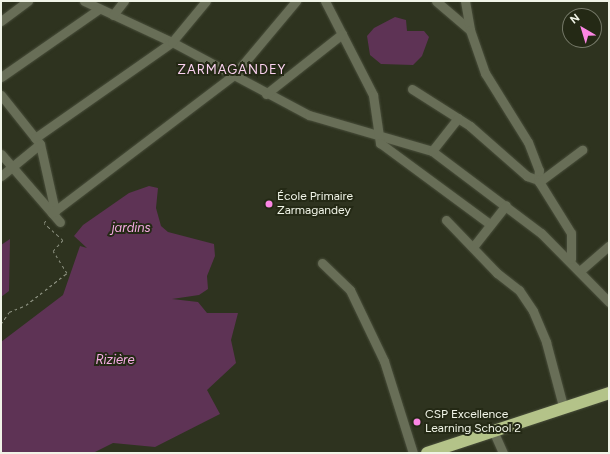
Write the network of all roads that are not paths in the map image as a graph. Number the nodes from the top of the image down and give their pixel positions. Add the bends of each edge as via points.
1 (28, 1) edge
2 (84, 1) edge
3 (124, 1) edge
4 (206, 1) edge
5 (296, 1) edge
6 (325, 1) edge
7 (436, 1) edge
8 (465, 1) edge
9 (99, 9) junction
10 (113, 15) junction
11 (1, 21) edge
12 (470, 30) junction
13 (342, 34) junction
14 (172, 42) junction
15 (234, 75) junction
16 (1, 77) edge
17 (412, 89) dead end
18 (266, 94) junction
19 (1, 95) edge
20 (458, 118) junction
21 (376, 133) junction
22 (38, 141) junction
23 (582, 150) dead end
24 (432, 151) junction
25 (1, 154) edge
26 (12, 168) junction
27 (1, 176) edge
28 (539, 181) junction
29 (506, 205) junction
30 (54, 212) junction
31 (446, 220) dead end
32 (60, 222) dead end
33 (490, 224) junction
34 (609, 246) edge
35 (473, 247) junction
36 (571, 259) junction
37 (322, 263) dead end
38 (581, 270) junction
39 (609, 302) edge
40 (609, 393) edge
41 (609, 401) edge
42 (563, 406) junction
43 (495, 435) junction
44 (413, 453) edge
45 (427, 453) edge
46 (446, 453) edge
47 (503, 453) edge

1 - 11 street
2 - 9 street
3 - 10 street
4 - 14 street
5 - 15 street
6 - 13 street
7 - 12 street
8 - 12 street
9 - 10 street
9 - 16 street
10 - 14 street
12 - 28 street via 485,73 530,147 539,170
13 - 18 street
13 - 21 street via 373,95
14 - 15 street
14 - 22 street
15 - 18 street
15 - 30 street
17 - 20 street
18 - 21 street via 325,121
19 - 22 street
20 - 24 street
20 - 28 street via 527,176
21 - 24 street
21 - 33 street via 384,146
22 - 26 street
22 - 30 street
23 - 28 street
24 - 29 street
25 - 26 street
26 - 27 street
26 - 30 street
28 - 36 street via 571,233
29 - 33 street
29 - 36 street
30 - 32 street
31 - 35 street
33 - 35 street
34 - 38 street
35 - 42 street via 496,273 519,290 533,311 546,342
36 - 38 street
37 - 44 street via 350,290 384,361
38 - 39 street
40 - 42 highway
41 - 43 highway
42 - 45 highway
43 - 46 highway
43 - 47 street

